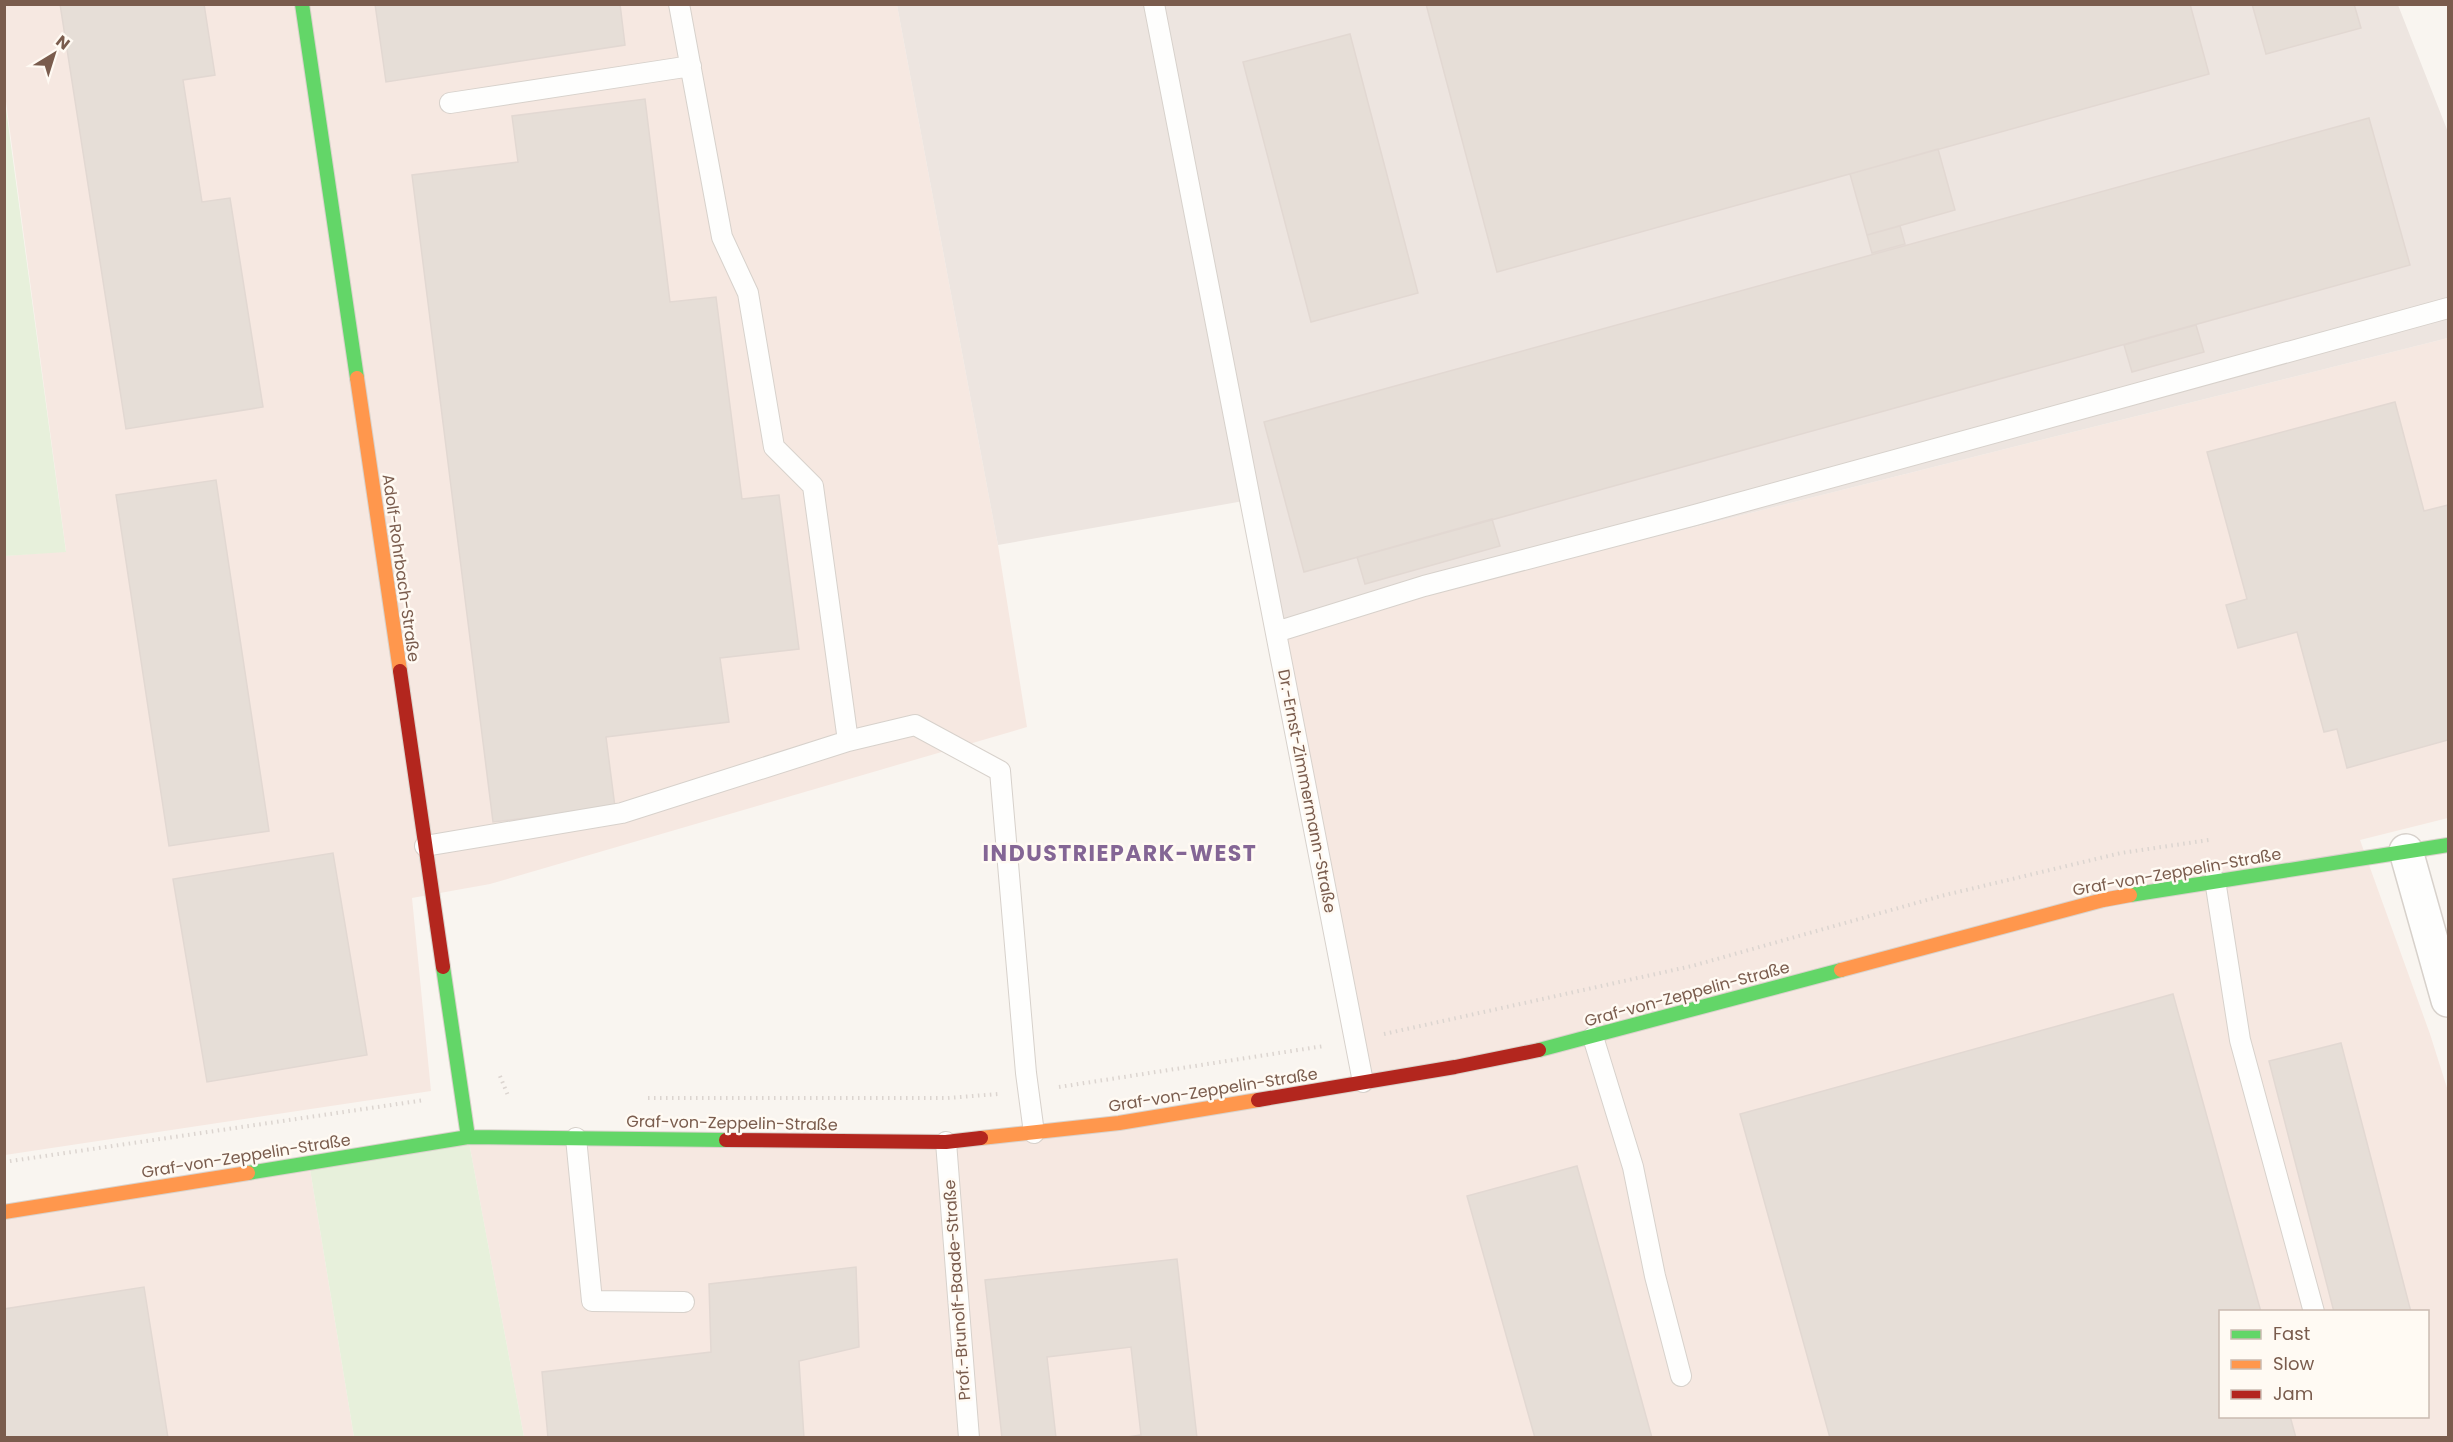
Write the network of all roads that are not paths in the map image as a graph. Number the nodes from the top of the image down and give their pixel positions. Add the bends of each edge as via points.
1 (302, 4) edge
2 (680, 4) edge
3 (1154, 4) edge
4 (691, 66) junction
5 (450, 102) dead end
6 (2448, 308) edge
7 (1276, 632) junction
8 (848, 741) junction
9 (2448, 845) edge
10 (425, 846) junction
11 (2406, 851) junction
12 (2215, 880) junction
13 (2448, 1000) edge
14 (1593, 1036) junction
15 (1363, 1082) junction
16 (1034, 1133) junction
17 (468, 1137) junction
18 (576, 1138) junction
19 (946, 1142) junction
20 (4, 1212) edge
21 (684, 1302) dead end
22 (2314, 1310) edge
23 (1681, 1376) dead end
24 (969, 1437) edge

1 - 10 street, Adolf-Rohrbach-Straße
2 - 4 lane
3 - 7 lane, Dr.-Ernst-Zimmermann-Straße
4 - 5 lane
4 - 8 lane via 722,237 748,293 774,447 813,486
6 - 7 lane via 1424,586
7 - 15 lane, Dr.-Ernst-Zimmermann-Straße
8 - 10 lane via 622,813
8 - 16 lane via 915,724 1000,771
9 - 11 street, Graf-von-Zeppelin-Straße
10 - 17 street, Adolf-Rohrbach-Straße
11 - 12 street, Graf-von-Zeppelin-Straße
11 - 13 street
12 - 14 street, Graf-von-Zeppelin-Straße via 2103,900
12 - 22 lane via 2240,1040
14 - 15 street, Graf-von-Zeppelin-Straße via 1526,1053
14 - 23 lane via 1633,1167
15 - 16 street, Graf-von-Zeppelin-Straße via 1119,1123
16 - 19 street, Graf-von-Zeppelin-Straße
17 - 18 street, Graf-von-Zeppelin-Straße
17 - 20 street, Graf-von-Zeppelin-Straße
18 - 19 street, Graf-von-Zeppelin-Straße
18 - 21 lane via 591,1301
19 - 24 lane, Prof.-Brunolf-Baade-Straße

